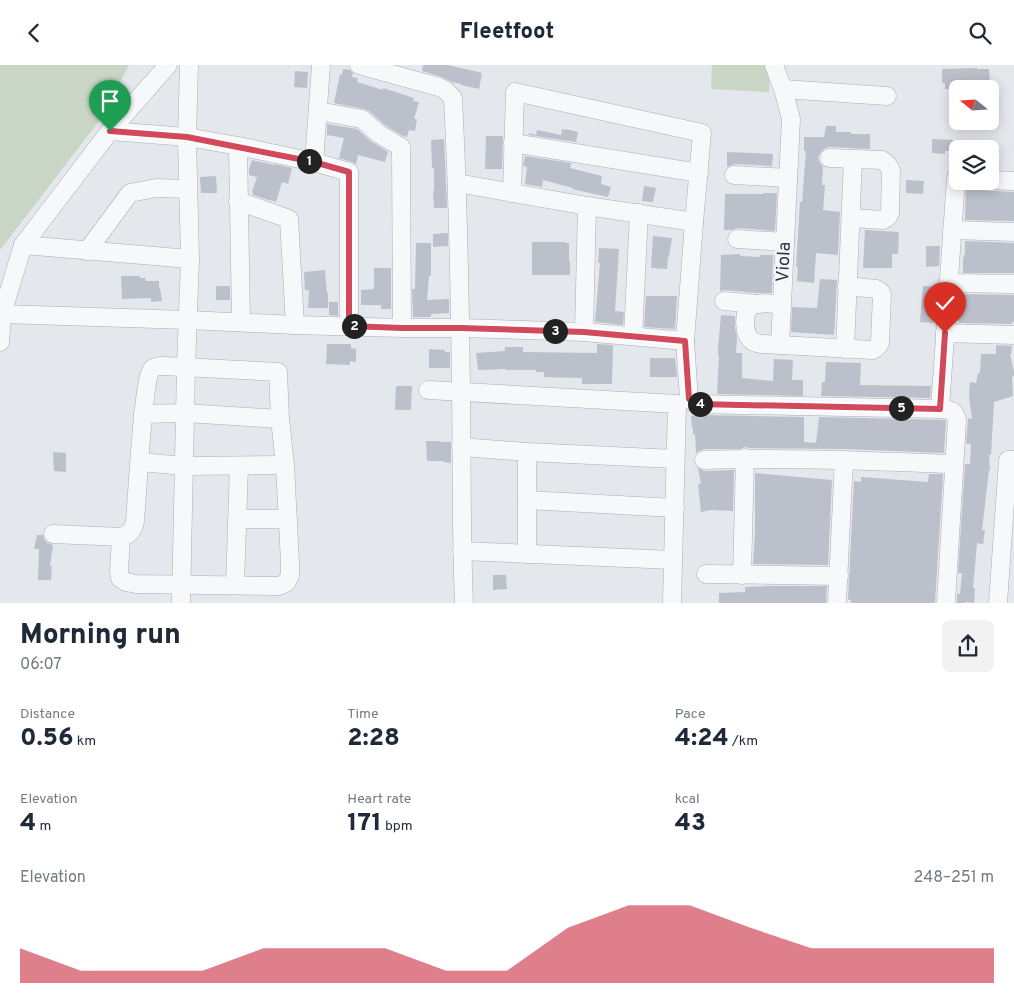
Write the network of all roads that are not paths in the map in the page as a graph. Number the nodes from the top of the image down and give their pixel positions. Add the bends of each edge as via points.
1 (168, 65) edge
2 (189, 65) edge
3 (321, 65) edge
4 (359, 65) edge
5 (774, 65) edge
6 (783, 89) junction
7 (887, 96) dead end
8 (318, 111) junction
9 (110, 131) junction
10 (187, 137) junction
11 (514, 143) junction
12 (238, 146) junction
13 (829, 158) dead end
14 (853, 159) junction
15 (314, 162) junction
16 (699, 173) junction
17 (734, 175) dead end
18 (788, 178) junction
19 (999, 180) edge
20 (1014, 181) edge
21 (457, 183) junction
22 (188, 189) junction
23 (955, 190) edge
24 (512, 193) junction
25 (238, 201) junction
26 (587, 206) junction
27 (640, 213) junction
28 (851, 218) junction
29 (694, 222) junction
30 (952, 230) junction
31 (1014, 232) edge
32 (737, 239) dead end
33 (785, 242) junction
34 (23, 245) junction
35 (87, 251) junction
36 (190, 259) junction
37 (949, 283) junction
38 (1014, 283) edge
39 (847, 286) junction
40 (724, 301) dead end
41 (757, 304) junction
42 (781, 304) junction
43 (2, 314) junction
44 (188, 320) junction
45 (241, 322) junction
46 (294, 325) junction
47 (349, 326) junction
48 (402, 328) junction
49 (460, 328) junction
50 (584, 332) junction
51 (945, 333) junction
52 (1014, 335) edge
53 (633, 337) junction
54 (685, 341) junction
55 (0, 342) edge
56 (780, 345) junction
57 (845, 349) junction
58 (186, 367) junction
59 (428, 390) dead end
60 (461, 392) junction
61 (940, 409) junction
62 (185, 413) junction
63 (144, 414) junction
64 (280, 419) junction
65 (461, 447) junction
66 (527, 452) junction
67 (676, 459) junction
68 (745, 459) junction
69 (704, 460) dead end
70 (844, 460) junction
71 (1014, 460) edge
72 (140, 462) junction
73 (286, 465) junction
74 (953, 465) junction
75 (184, 466) junction
76 (239, 466) junction
77 (527, 500) junction
78 (675, 508) junction
79 (237, 519) junction
80 (288, 519) junction
81 (53, 534) dead end
82 (121, 537) junction
83 (462, 551) junction
84 (527, 554) junction
85 (674, 560) junction
86 (706, 574) dead end
87 (742, 575) junction
88 (839, 576) junction
89 (181, 585) junction
90 (235, 585) junction
91 (181, 603) edge
92 (464, 603) edge
93 (672, 603) edge
94 (837, 603) edge
95 (946, 603) edge
96 (998, 603) edge

1 - 9 street
2 - 10 street
3 - 8 street
4 - 21 street via 439,87 450,94 453,98
5 - 6 street, Viola
6 - 7 street
6 - 18 street, Viola via 791,119
8 - 15 street
8 - 48 street via 362,119 401,147
9 - 10 street
9 - 34 street
10 - 12 street
10 - 22 street
11 - 16 street
11 - 16 street via 515,92 702,133
11 - 24 street
12 - 15 street
12 - 25 street
13 - 14 street
14 - 28 street
14 - 28 street via 882,160 892,170 888,217 883,220
15 - 47 street via 349,172
16 - 29 street
17 - 18 street
18 - 33 street, Viola
19 - 20 street
21 - 24 street
21 - 49 street
22 - 35 street via 156,188 130,193
22 - 36 street
23 - 30 street
24 - 26 street
25 - 45 street
25 - 46 street via 290,219
26 - 27 street
26 - 50 street
27 - 29 street
27 - 53 street
28 - 39 street
29 - 54 street
30 - 31 street
30 - 37 street
32 - 33 street
33 - 42 street, Viola
34 - 35 street
34 - 43 street
35 - 36 street
36 - 44 street
37 - 38 street
37 - 51 street
39 - 57 street
39 - 57 street via 876,289 882,294 879,345 873,350
40 - 41 street
41 - 42 street
41 - 56 street via 746,311 749,339 761,344
42 - 56 street, Viola
43 - 44 street
43 - 55 street
44 - 45 street
44 - 58 street
45 - 46 street
46 - 47 street
47 - 48 street
48 - 49 street
49 - 50 street
49 - 60 street
50 - 53 street
51 - 52 street
51 - 61 street
53 - 54 street
54 - 61 street via 689,399 696,404
56 - 57 street
58 - 62 street
58 - 63 street via 157,366 152,369
58 - 64 street via 278,372
59 - 60 street
60 - 65 street
60 - 67 street via 677,404
61 - 74 street via 950,410 957,419
62 - 63 street
62 - 64 street
62 - 75 street
63 - 72 street
64 - 73 street
65 - 66 street
65 - 83 street
66 - 67 street
66 - 77 street
67 - 78 street
68 - 69 street
68 - 70 street
68 - 87 street
70 - 74 street
70 - 88 street
71 - 96 street via 1008,460
72 - 75 street
72 - 82 street via 134,526 129,535
73 - 76 street
73 - 80 street
74 - 95 street
75 - 76 street
75 - 89 street
76 - 79 street
77 - 78 street
77 - 84 street
78 - 85 street
79 - 80 street
79 - 90 street
80 - 90 street via 290,576 286,583 279,586
81 - 82 street
82 - 89 street via 119,571 120,578 126,583
83 - 84 street
83 - 92 street
84 - 85 street
85 - 93 street
86 - 87 street
87 - 88 street
88 - 94 street
89 - 90 street
89 - 91 street

